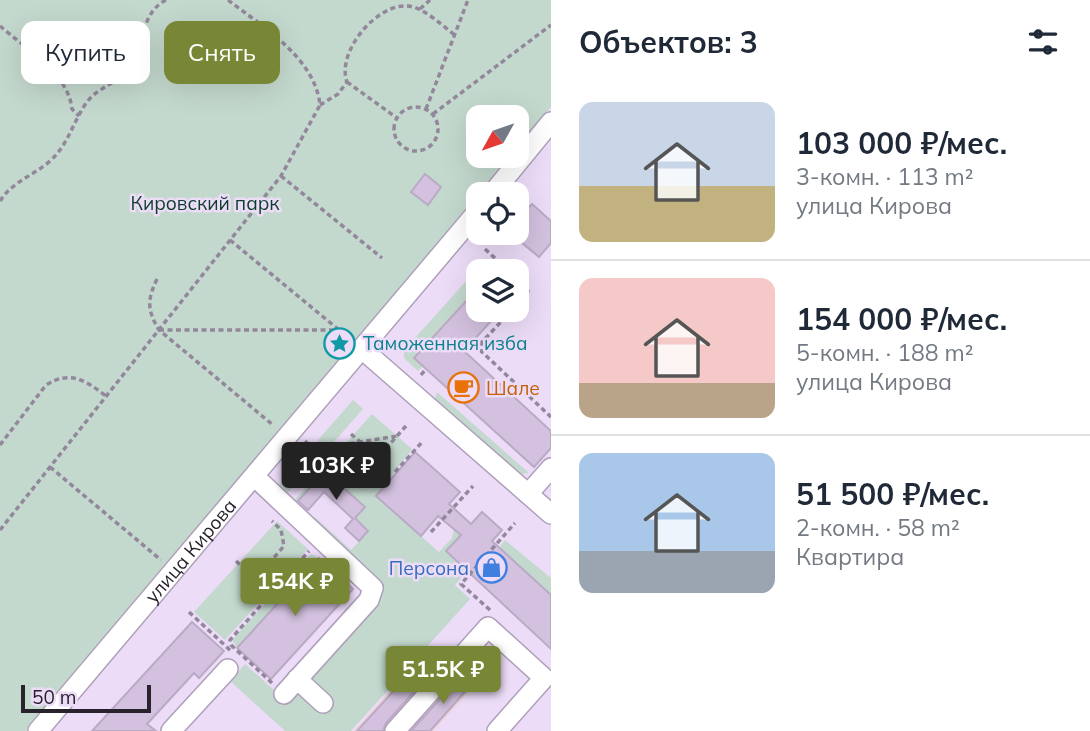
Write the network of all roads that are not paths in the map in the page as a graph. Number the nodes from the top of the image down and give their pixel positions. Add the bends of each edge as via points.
1 (551, 122) edge
2 (502, 182) edge
3 (466, 225) edge
4 (362, 349) junction
5 (551, 468) edge
6 (255, 477) junction
7 (528, 494) junction
8 (551, 514) edge
9 (228, 669) road end
10 (323, 703) dead end
11 (38, 731) edge
12 (171, 731) edge
13 (395, 731) edge
14 (497, 731) edge

1 - 2 street
3 - 4 street, улица Кирова
4 - 6 street, улица Кирова
4 - 7 street
5 - 7 street
6 - 10 street via 373,588 369,600 285,686
6 - 11 street, улица Кирова
7 - 8 street
9 - 12 street
13 - 14 street via 488,627 544,678

